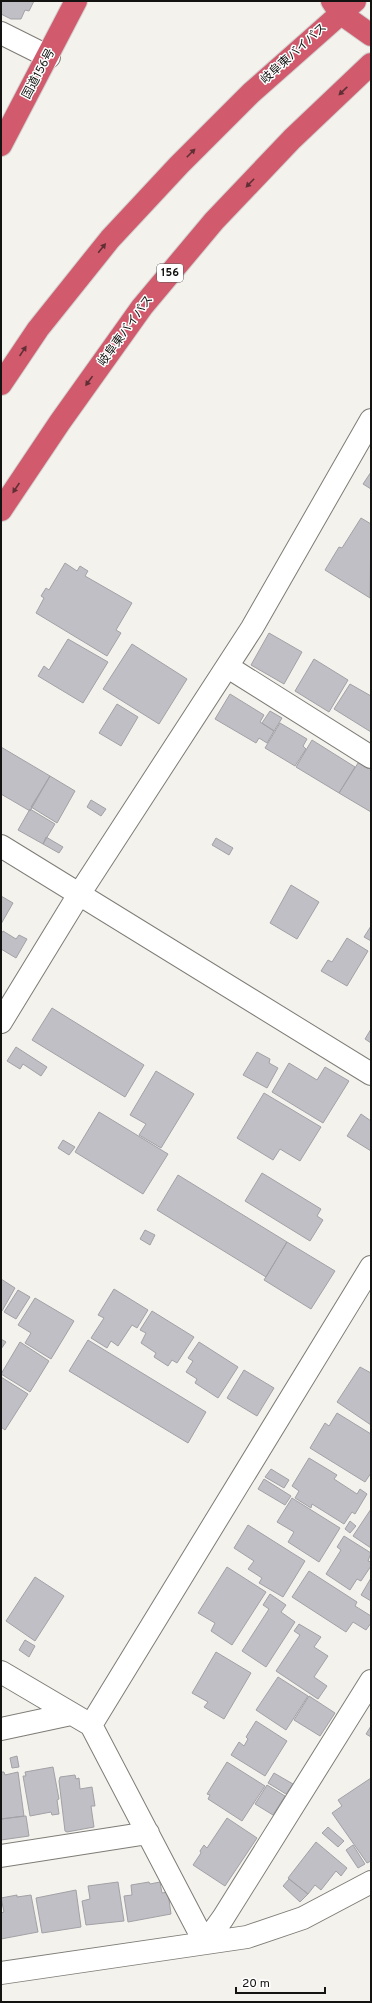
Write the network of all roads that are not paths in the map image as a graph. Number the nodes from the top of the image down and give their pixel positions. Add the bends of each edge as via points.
1 (76, 1) edge
2 (342, 5) edge
3 (1, 33) edge
4 (371, 35) edge
5 (49, 57) junction
6 (371, 64) edge
7 (1, 146) edge
8 (1, 384) edge
9 (371, 420) edge
10 (1, 510) edge
11 (228, 667) junction
12 (371, 757) edge
13 (1, 846) edge
14 (78, 896) junction
15 (1, 1022) edge
16 (371, 1074) edge
17 (371, 1267) edge
18 (1, 1672) edge
19 (371, 1682) edge
20 (71, 1714) junction
21 (91, 1725) junction
22 (1, 1729) edge
23 (148, 1833) junction
24 (1, 1856) edge
25 (371, 1882) edge
26 (205, 1943) junction
27 (1, 1973) edge

1 - 5 highway, 国道156号
2 - 4 highway
8 -> 2 highway, 岐阜東バイパス via 38,329 110,239 179,165
3 - 5 street
5 - 7 highway, 国道156号
6 -> 10 highway, 岐阜東バイパス / 156 via 292,139 214,221 142,307
9 - 11 street
11 - 12 street
11 - 14 street
13 - 14 street
14 - 15 street
14 - 16 street
17 - 21 street
18 - 20 street
19 - 26 street
20 - 21 street
20 - 22 street
21 - 23 street
23 - 24 street
23 - 26 street
25 - 26 street via 303,1918 247,1936
26 - 27 street

